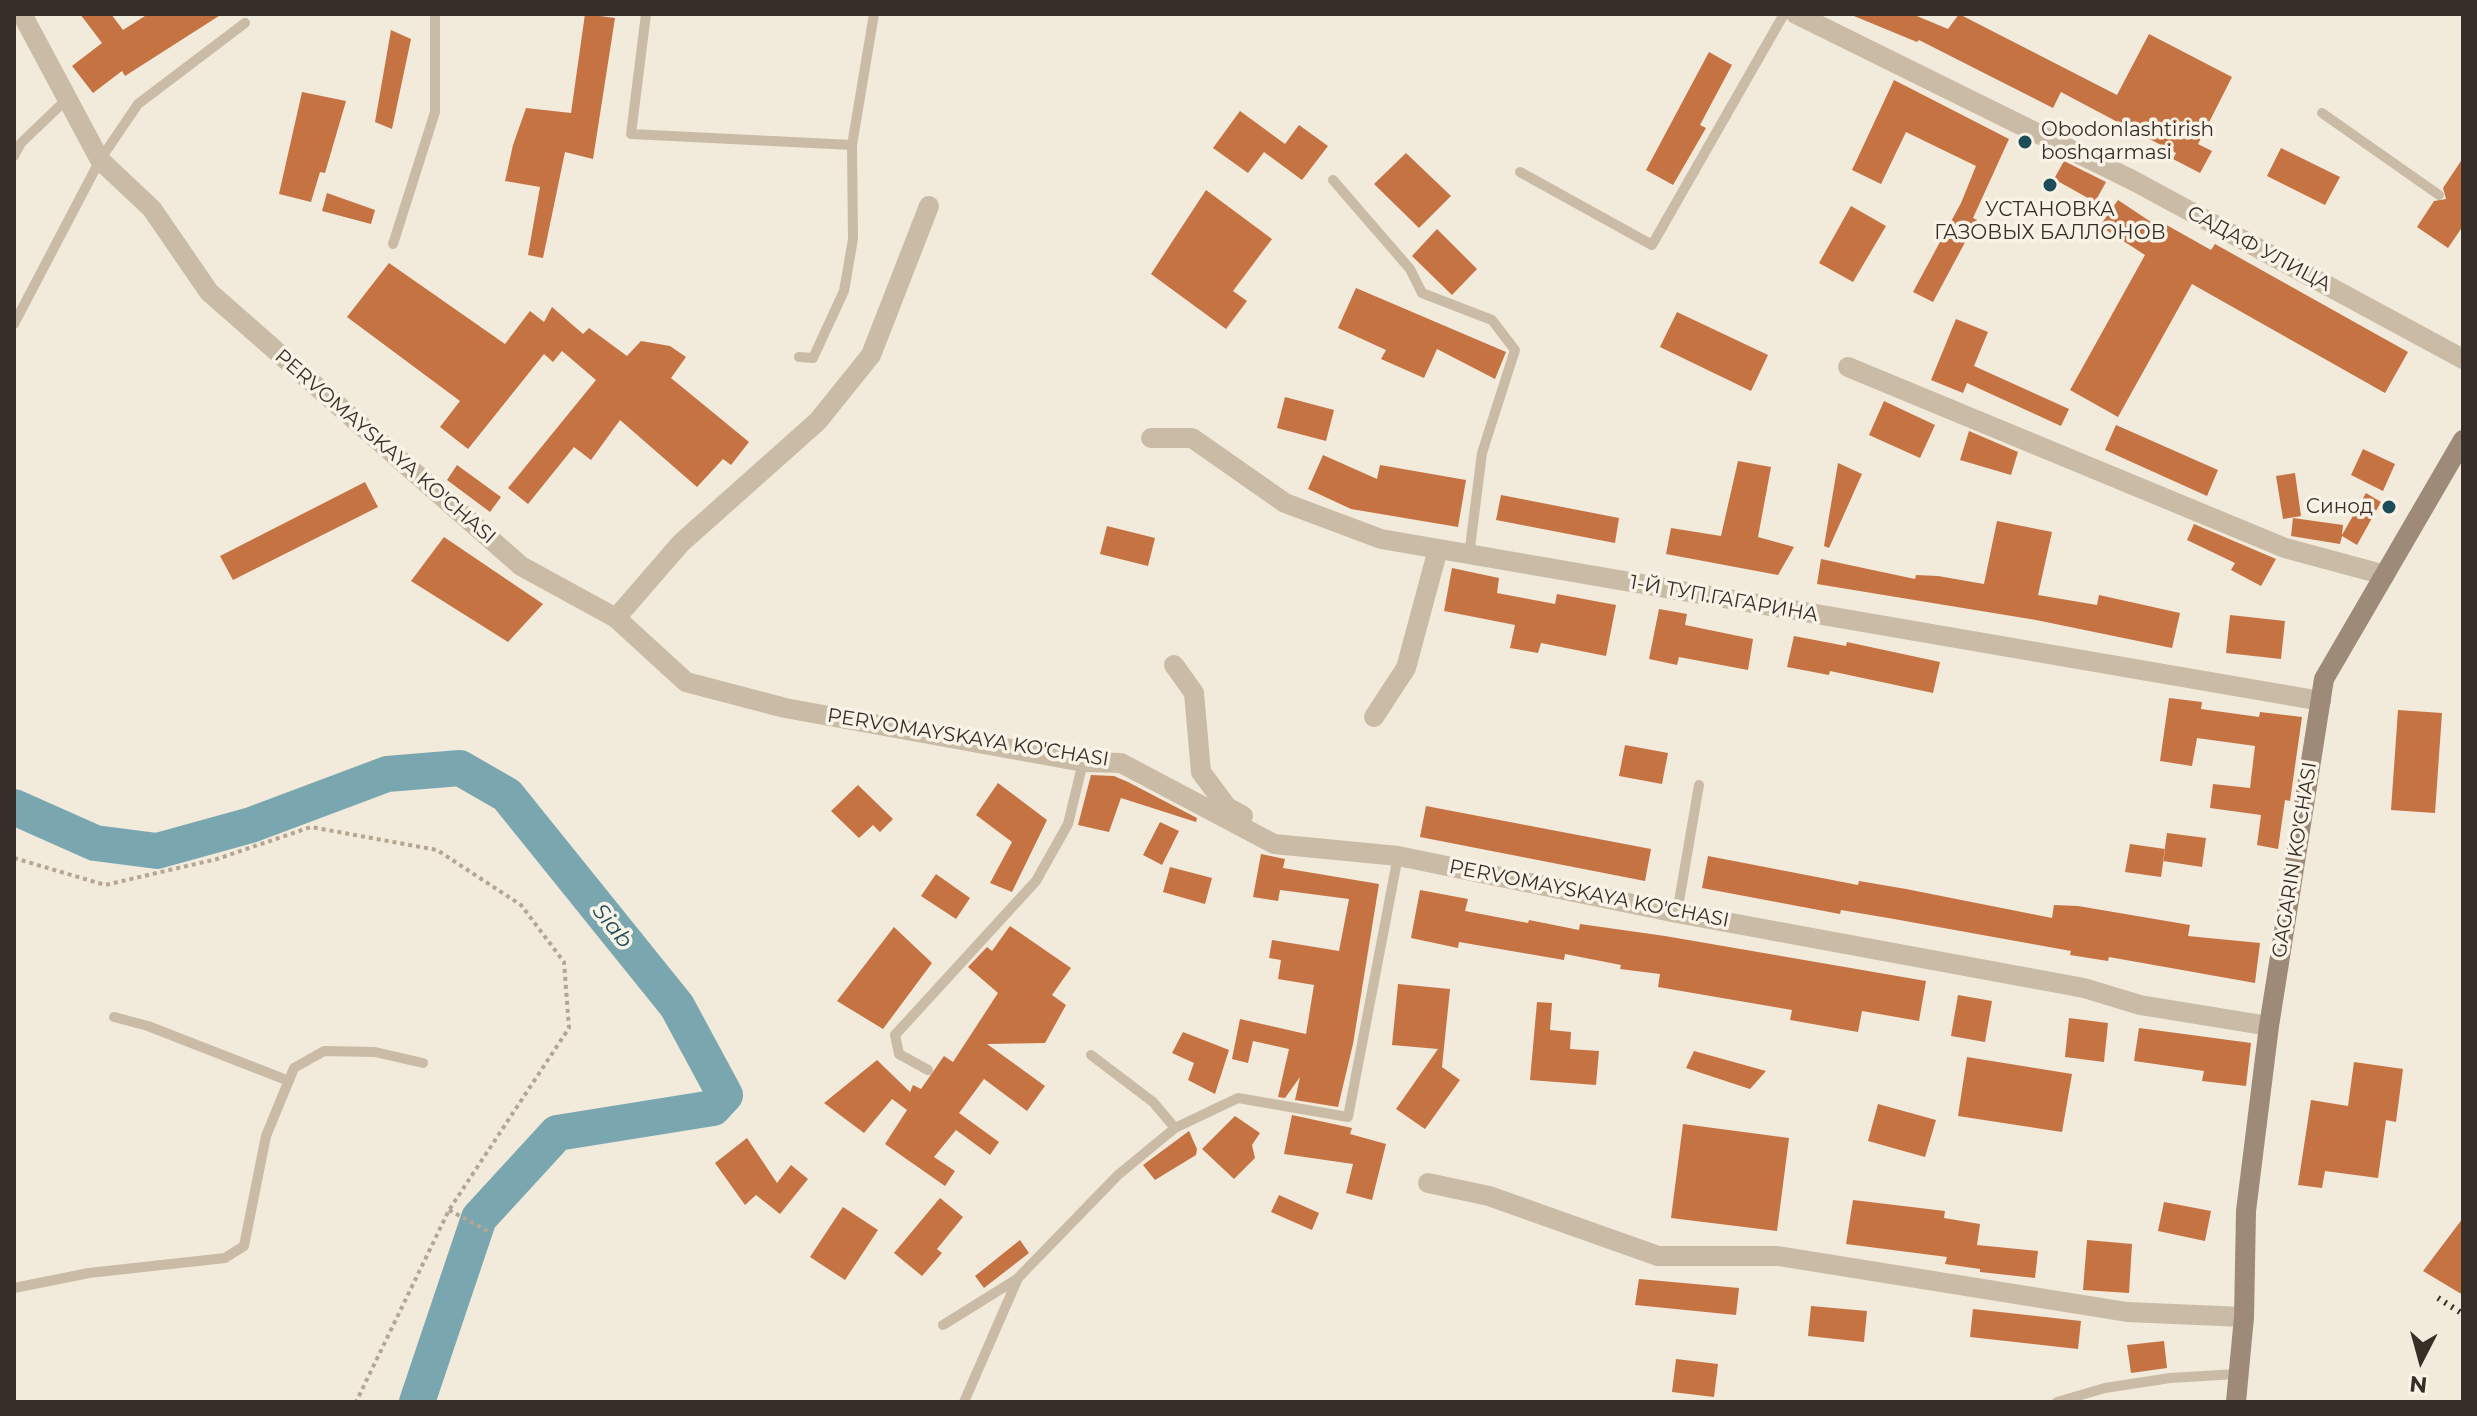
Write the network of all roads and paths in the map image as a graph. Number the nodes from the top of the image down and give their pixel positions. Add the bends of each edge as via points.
1 (22, 14) edge
2 (435, 14) edge
3 (646, 14) edge
4 (874, 14) edge
5 (1784, 14) edge
6 (1796, 14) edge
7 (245, 23) dead end
8 (68, 98) junction
9 (2322, 113) dead end
10 (852, 145) junction
11 (14, 156) edge
12 (100, 160) junction
13 (1520, 172) dead end
14 (1333, 180) dead end
15 (2439, 195) dead end
16 (929, 206) dead end
17 (393, 244) dead end
18 (14, 324) edge
19 (799, 357) dead end
20 (2463, 359) edge
21 (1848, 367) dead end
22 (1151, 438) dead end
23 (2463, 440) edge
24 (1438, 549) junction
25 (1469, 555) junction
26 (2385, 575) junction
27 (616, 618) junction
28 (1174, 665) dead end
29 (2321, 701) junction
30 (1374, 717) dead end
31 (1083, 762) junction
32 (1699, 785) dead end
33 (1398, 856) junction
34 (14, 858) edge
35 (1677, 913) junction
36 (114, 1017) dead end
37 (2269, 1026) junction
38 (1091, 1055) dead end
39 (423, 1063) dead end
40 (928, 1070) dead end
41 (289, 1081) junction
42 (1175, 1128) junction
43 (1428, 1183) dead end
44 (449, 1210) junction
45 (491, 1233) dead end
46 (1018, 1278) junction
47 (14, 1288) edge
48 (2244, 1317) junction
49 (943, 1325) dead end
50 (2236, 1374) junction
51 (356, 1402) edge
52 (964, 1402) edge
53 (2057, 1402) edge
54 (2236, 1402) edge

1 - 8 street, PERVOMAYSKAYA KO'CHASI
2 - 17 lane via 435,112
3 - 10 lane via 631,134
4 - 10 lane
5 - 13 lane via 1652,245
6 - 20 street, САДАФ УЛИЦА via 2134,181
7 - 12 lane via 138,104
8 - 11 lane
8 - 12 street, PERVOMAYSKAYA KO'CHASI
9 - 15 lane
10 - 19 lane via 853,239 844,291 813,358
12 - 18 lane
12 - 27 street, PERVOMAYSKAYA KO'CHASI via 152,209 209,292 371,437 521,566
14 - 25 lane via 1410,269 1422,293 1492,320 1515,350 1482,453
16 - 27 street via 871,355 818,421 681,543
21 - 26 street via 2285,548
22 - 24 street, 1-Й ТУП.ГАГАРИНА via 1192,438 1285,503 1381,539
23 - 26 main road, GAGARIN KO'CHASI
24 - 25 street, 1-Й ТУП.ГАГАРИНА
24 - 30 street via 1406,668
25 - 29 street, 1-Й ТУП.ГАГАРИНА
26 - 29 main road, GAGARIN KO'CHASI via 2324,679
27 - 31 street, PERVOMAYSKAYA KO'CHASI via 686,682 785,708
28 - 33 street via 1194,693 1201,772 1227,807 1276,834
29 - 37 main road, GAGARIN KO'CHASI
31 - 33 street, PERVOMAYSKAYA KO'CHASI via 1121,763 1274,844
31 - 40 lane via 1068,824 1036,881 895,1035 899,1054
32 - 35 lane
33 - 35 street, PERVOMAYSKAYA KO'CHASI
33 - 42 lane via 1348,1117 1238,1098
34 - 44 path via 105,885 217,859 311,827 437,850 521,905 564,962 569,1028
35 - 37 street, PERVOMAYSKAYA KO'CHASI
36 - 41 lane
37 - 48 main road, GAGARIN KO'CHASI via 2246,1211
38 - 42 lane via 1153,1102
39 - 41 lane via 375,1052 324,1051 294,1068
41 - 47 lane via 266,1136 244,1246 225,1258 89,1273
42 - 46 lane via 1118,1175
43 - 48 street via 1489,1196 1658,1256 1778,1256 2127,1312
44 - 45 path
44 - 51 path
46 - 49 lane
46 - 52 lane
48 - 50 main road, GAGARIN KO'CHASI
50 - 53 lane via 2118,1386
50 - 54 main road, GAGARIN KO'CHASI

